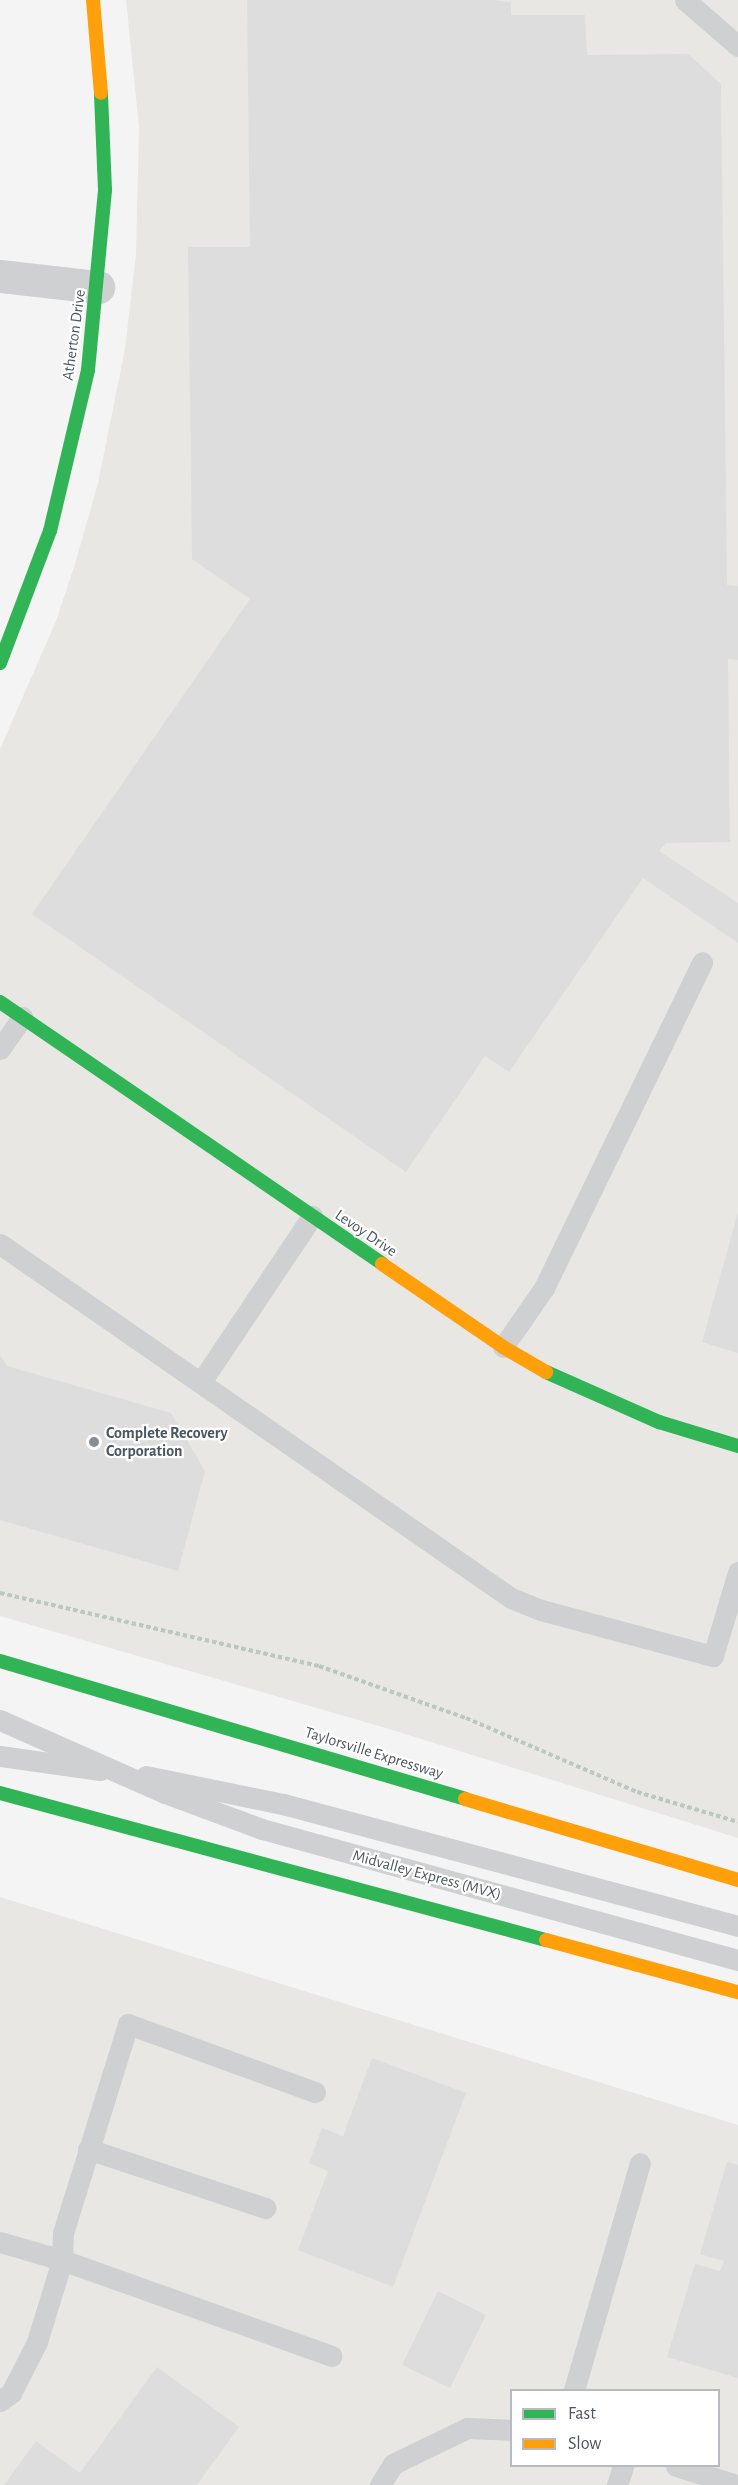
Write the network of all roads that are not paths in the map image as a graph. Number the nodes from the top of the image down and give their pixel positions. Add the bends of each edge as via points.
1 (93, 0) edge
2 (685, 0) edge
3 (738, 46) edge
4 (0, 276) edge
5 (98, 287) junction
6 (0, 663) edge
7 (702, 962) dead end
8 (0, 1002) edge
9 (22, 1017) junction
10 (0, 1049) edge
11 (312, 1216) junction
12 (0, 1244) edge
13 (503, 1347) junction
14 (201, 1382) junction
15 (738, 1446) edge
16 (738, 1572) edge
17 (0, 1661) edge
18 (0, 1720) edge
19 (0, 1756) edge
20 (122, 1773) junction
21 (0, 1793) edge
22 (738, 1880) edge
23 (738, 1926) edge
24 (738, 1960) edge
25 (738, 1992) edge
26 (315, 2092) dead end
27 (88, 2149) junction
28 (640, 2163) dead end
29 (265, 2208) dead end
30 (0, 2242) edge
31 (62, 2260) junction
32 (331, 2356) dead end
33 (575, 2389) edge
34 (0, 2401) edge
35 (510, 2430) edge
36 (623, 2467) edge
37 (679, 2467) edge
38 (380, 2485) edge
39 (617, 2485) edge
40 (737, 2485) edge

1 - 5 street, Atherton Drive via 105,190
2 - 3 lane
4 - 5 street
5 - 6 street, Atherton Drive via 88,370 60,495 43,552
7 - 13 lane via 544,1288
8 - 9 street, Levoy Drive
9 - 10 lane
9 - 11 street, Levoy Drive
11 - 13 street, Levoy Drive
11 - 14 lane
12 - 14 lane
13 - 15 street, Levoy Drive via 552,1375 659,1422
14 - 16 lane via 511,1598 541,1610 713,1656
17 - 22 street, Taylorsville Expressway
18 - 20 lane, Midvalley Express (MVX)
19 - 20 lane, Midvalley Express (MVX)
20 - 23 lane, Midvalley Express (MVX) via 283,1804
20 - 24 lane, Midvalley Express (MVX) via 262,1829
21 - 25 street
26 - 27 lane via 128,2024
27 - 29 lane
27 - 31 lane via 63,2233
28 - 33 lane
30 - 31 lane
31 - 32 lane
31 - 34 lane via 37,2342 11,2393
35 - 38 lane via 467,2428 393,2464
36 - 39 lane
37 - 40 lane

